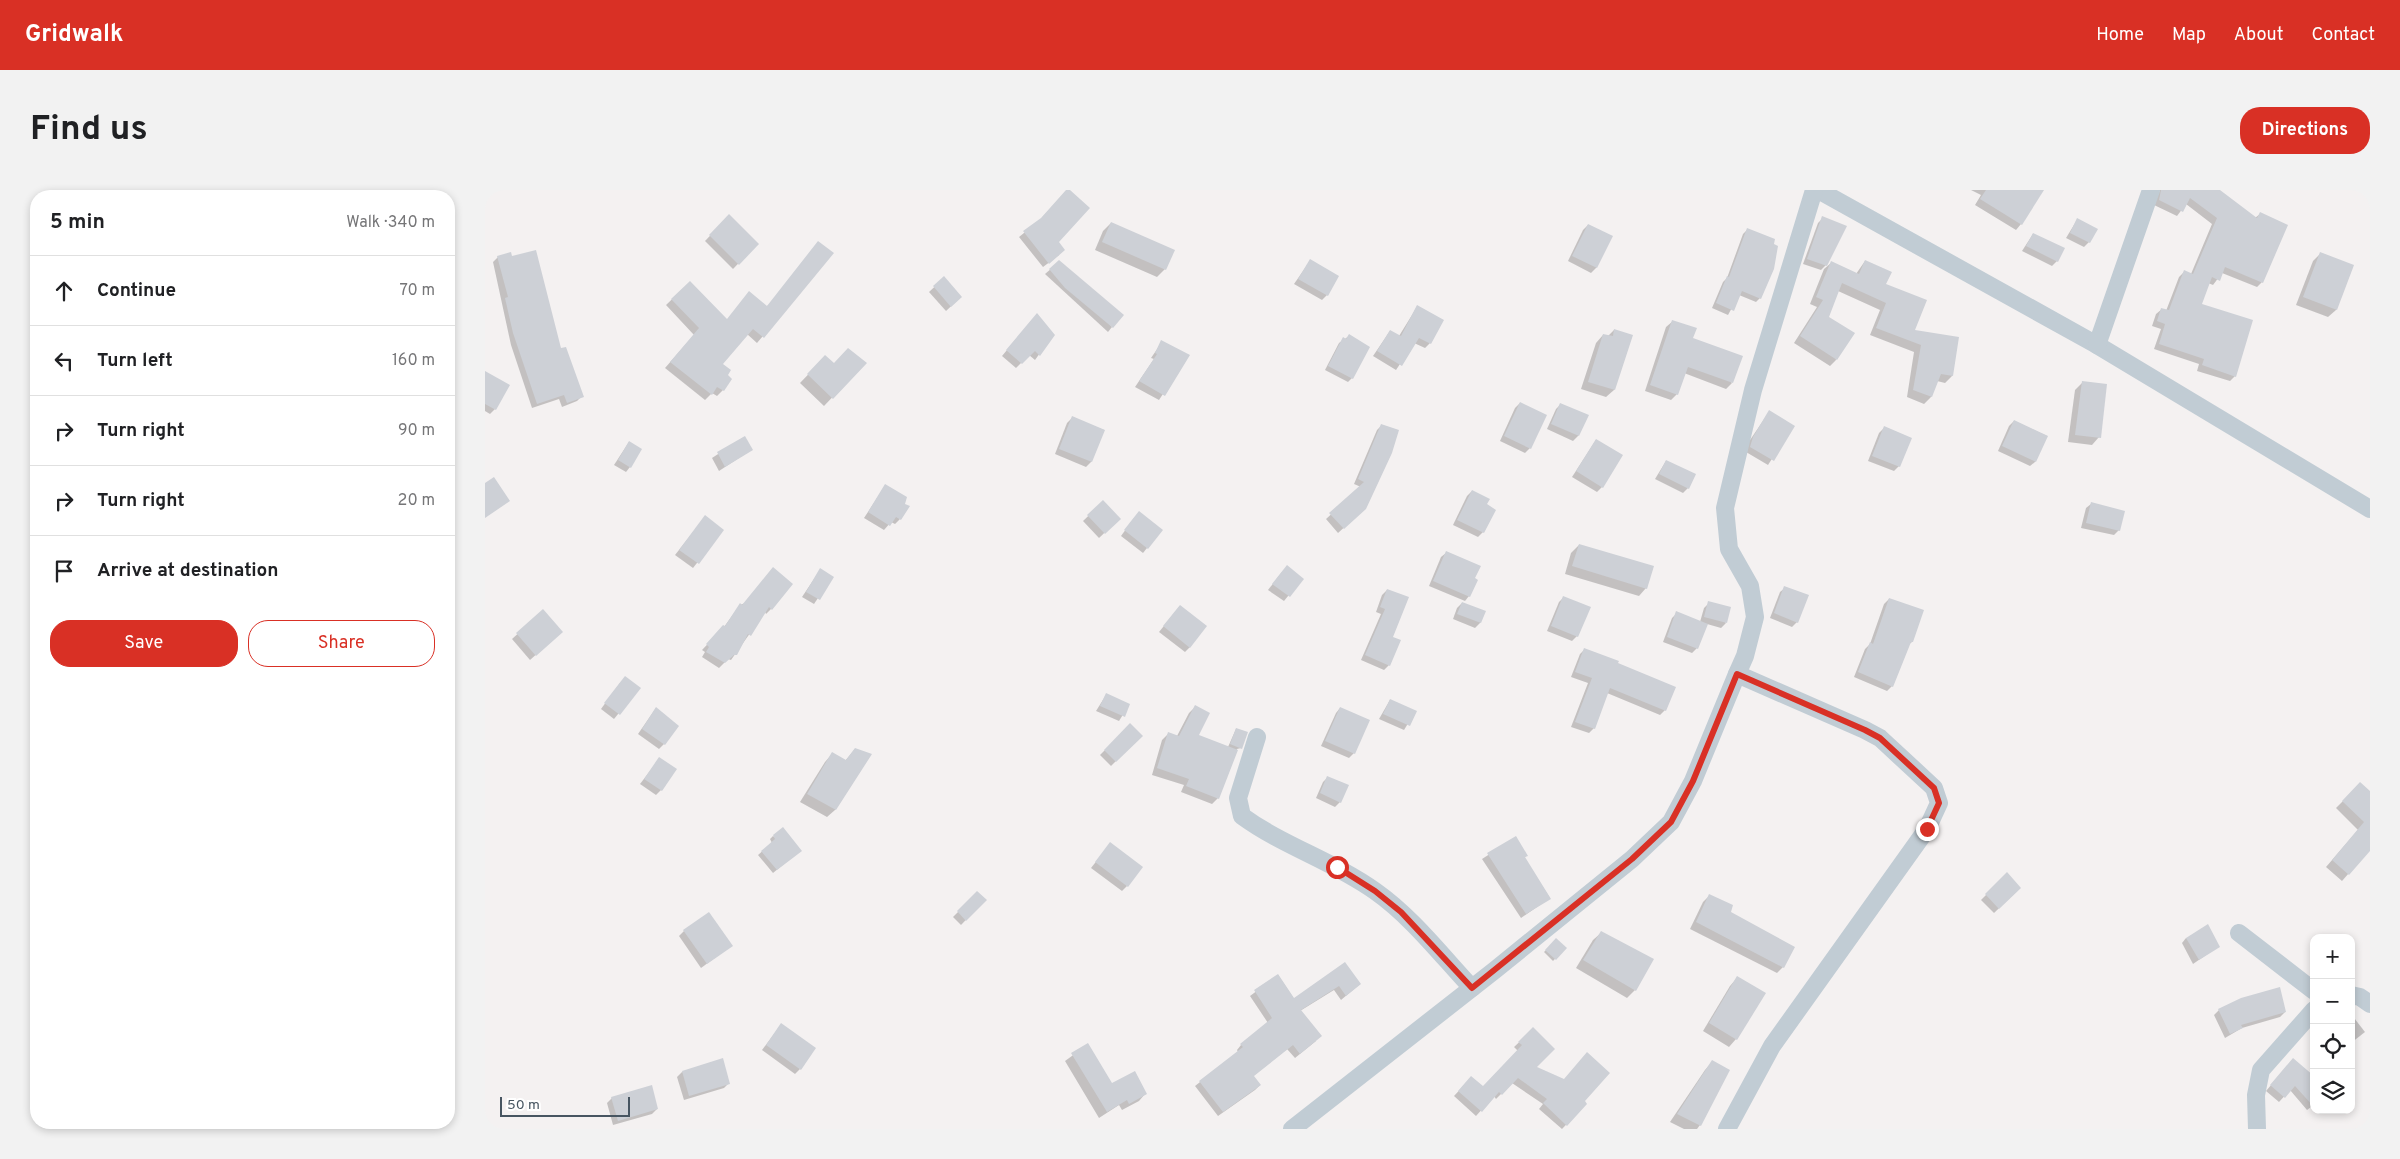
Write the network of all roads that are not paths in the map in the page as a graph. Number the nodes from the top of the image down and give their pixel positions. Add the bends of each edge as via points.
1 (1814, 190) edge
2 (1818, 190) edge
3 (2151, 190) edge
4 (2097, 345) junction
5 (2370, 509) edge
6 (1737, 674) junction
7 (1257, 737) dead end
8 (2239, 933) dead end
9 (1472, 988) junction
10 (2310, 988) edge
11 (2355, 995) edge
12 (2370, 1004) edge
13 (2310, 1015) edge
14 (1291, 1129) edge
15 (1727, 1129) edge
16 (2257, 1129) edge

1 - 6 street via 1753,390 1725,508 1729,548 1750,586 1755,617
2 - 4 street
3 - 4 street
4 - 5 street
6 - 9 street via 1693,781 1671,822 1632,859
6 - 15 street via 1880,738 1934,788 1939,803 1927,829 1772,1046
7 - 9 street via 1239,798 1242,816 1258,828 1337,867 1375,891 1401,912
8 - 10 street
9 - 14 street
11 - 12 street
13 - 16 street via 2261,1070 2256,1095

